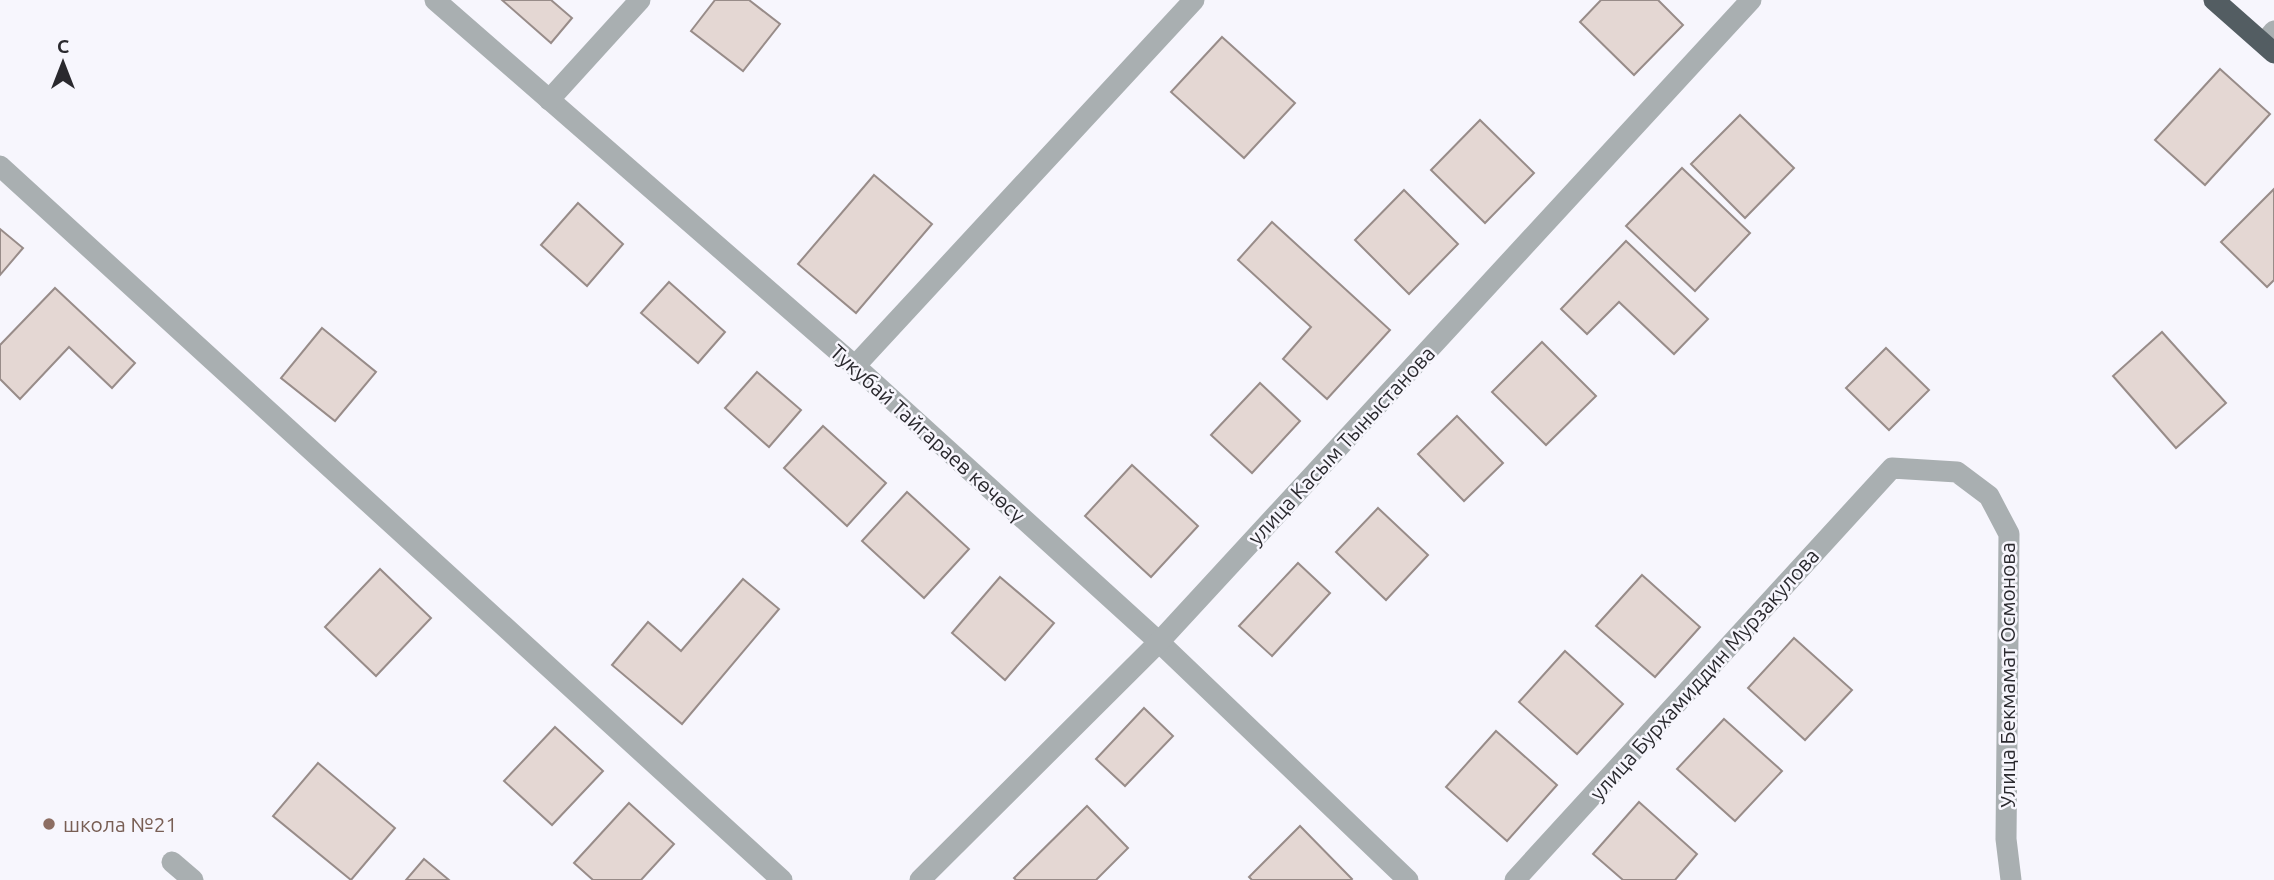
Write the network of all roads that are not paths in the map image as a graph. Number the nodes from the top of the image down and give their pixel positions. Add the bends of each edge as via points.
1 (435, 0) edge
2 (640, 0) edge
3 (1194, 0) edge
4 (1751, 0) edge
5 (2214, 0) edge
6 (2271, 42) edge
7 (549, 100) junction
8 (0, 166) edge
9 (855, 366) junction
10 (1892, 468) joint
11 (1159, 642) junction
12 (172, 862) dead end
13 (192, 880) edge
14 (782, 880) edge
15 (920, 880) edge
16 (1408, 880) edge
17 (1515, 880) edge
18 (2011, 880) edge

1 - 7 street, Тукубай Тайгараев көчөсү
2 - 7 street
3 - 9 street
4 - 11 street, улица Касым Тыныстанова
5 - 6 highway
7 - 9 street, Тукубай Тайгараев көчөсү
8 - 14 street
9 - 11 street, Тукубай Тайгараев көчөсү
10 - 17 street, улица Бурхамиддин Мурзакулова
10 - 18 street, Улица Бекмамат Осмонова via 1956,472 1989,496 2009,534 2006,839
11 - 15 street, улица Касым Тыныстанова
11 - 16 street, Тукубай Тайгараев көчөсү
12 - 13 street

